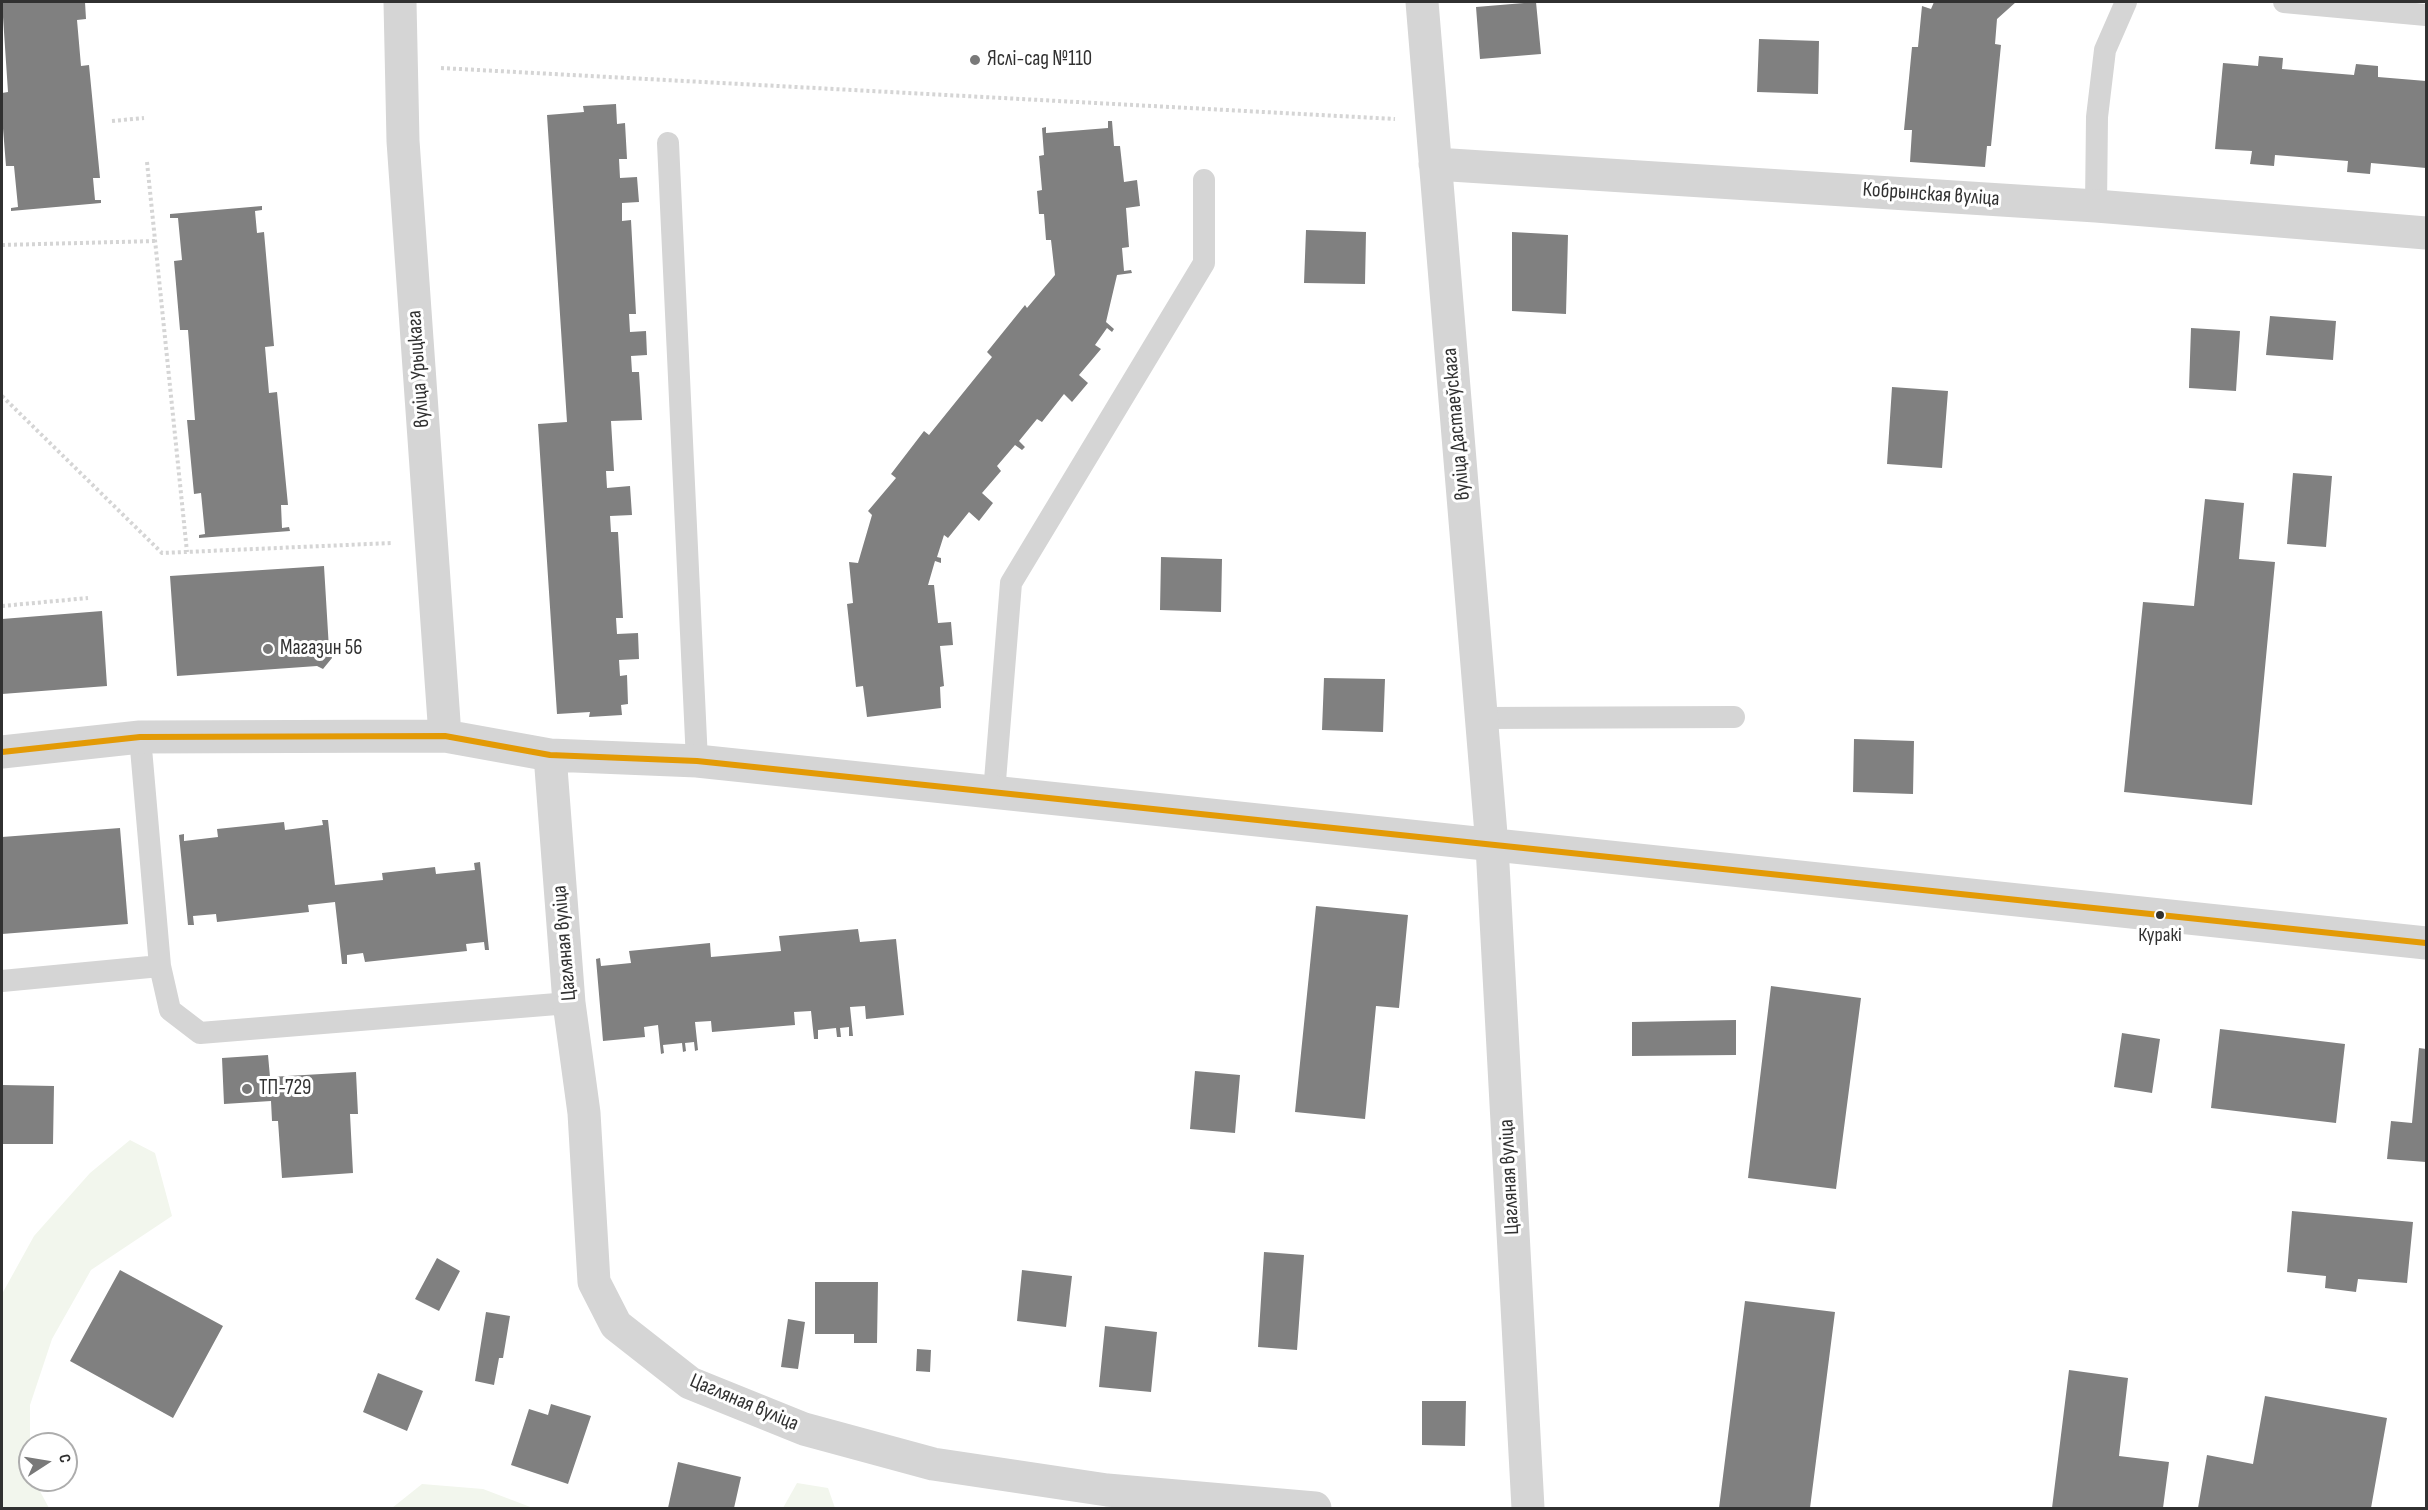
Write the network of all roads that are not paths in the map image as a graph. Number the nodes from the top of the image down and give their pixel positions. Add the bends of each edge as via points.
1 (400, 2) edge
2 (1422, 2) edge
3 (2126, 2) edge
4 (2284, 2) edge
5 (2427, 15) edge
6 (668, 143) dead end
7 (1435, 164) junction
8 (1204, 180) dead end
9 (2096, 206) junction
10 (2427, 233) edge
11 (1734, 717) dead end
12 (1482, 718) junction
13 (445, 736) junction
14 (140, 737) junction
15 (2, 752) edge
16 (550, 756) junction
17 (697, 761) junction
18 (994, 793) junction
19 (1492, 846) junction
20 (2427, 943) edge
21 (160, 966) junction
22 (2, 981) edge
23 (569, 1003) junction
24 (1107, 1499) edge
25 (1315, 1509) edge
26 (1528, 1509) edge

1 - 13 street, вуліца Урыцкага via 403,141
2 - 7 street, вуліца Дастаеўскага
3 - 9 lane via 2105,50 2097,117
4 - 5 lane
6 - 17 lane
7 - 9 street, Кобрынская вуліца
7 - 12 street, вуліца Дастаеўскага
8 - 18 lane via 1204,263 1011,583
9 - 10 street, Кобрынская вуліца
11 - 12 lane
12 - 19 street, вуліца Дастаеўскага
13 - 14 street
13 - 16 street
14 - 15 street
14 - 21 lane
16 - 17 street
16 - 23 street, Цагляная вуліца
17 - 18 street
18 - 19 street
19 - 20 street
19 - 26 street, Цагляная вуліца
21 - 22 lane
21 - 23 lane via 170,1010 200,1033
23 - 24 street, Цагляная вуліца via 584,1113 594,1282 616,1324 690,1383 804,1429 933,1464
24 - 25 street, Цагляная вуліца

